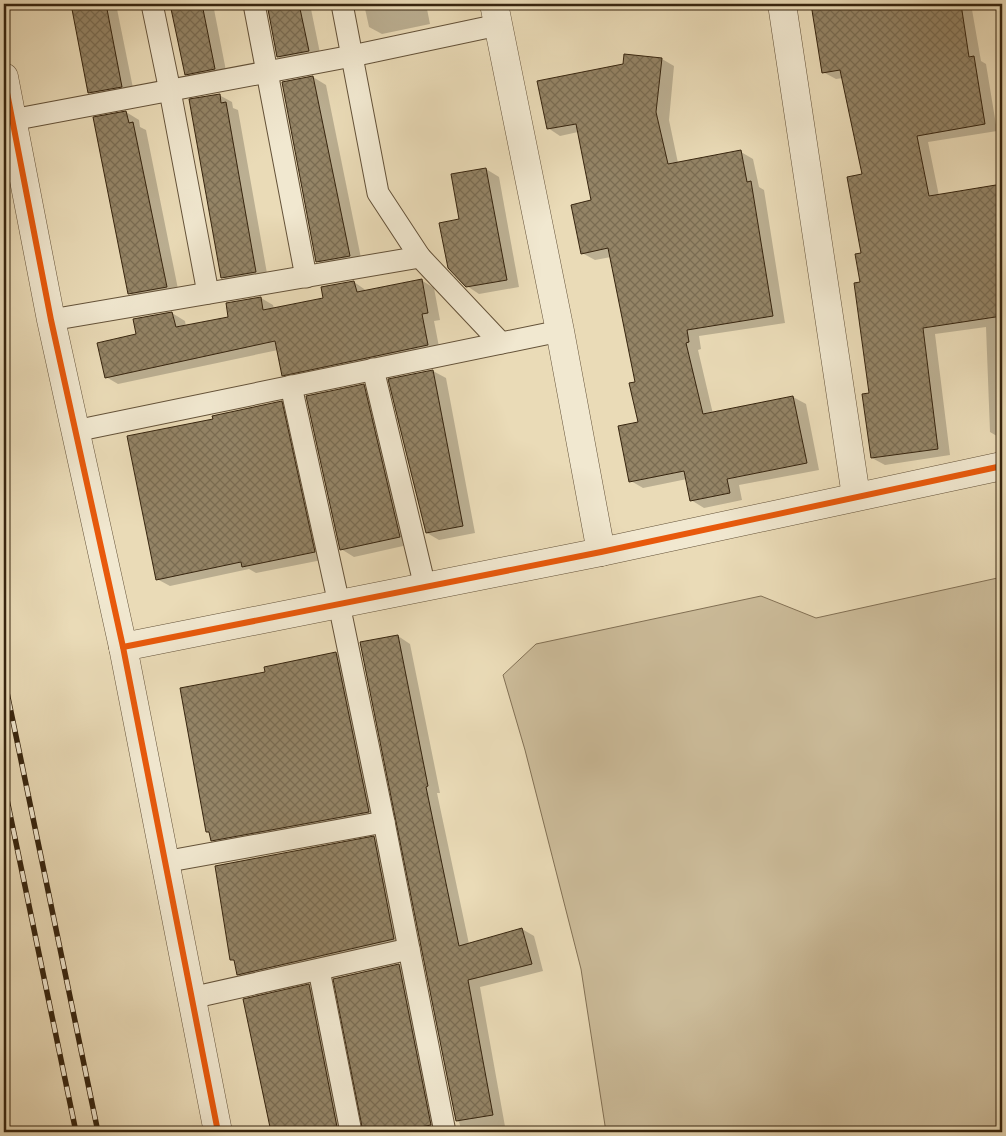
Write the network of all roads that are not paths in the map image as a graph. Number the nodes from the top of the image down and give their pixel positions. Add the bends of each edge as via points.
1 (152, 4) edge
2 (254, 4) edge
3 (342, 4) edge
4 (782, 4) edge
5 (496, 14) edge
6 (352, 56) junction
7 (267, 72) junction
8 (4, 77) edge
9 (170, 91) junction
10 (12, 120) junction
11 (420, 257) junction
12 (306, 277) junction
13 (208, 293) junction
14 (51, 320) junction
15 (560, 331) junction
16 (500, 343) junction
17 (373, 369) junction
18 (290, 386) junction
19 (75, 431) junction
20 (1002, 466) edge
21 (856, 496) junction
22 (601, 552) junction
23 (425, 587) junction
24 (339, 604) junction
25 (122, 648) junction
26 (384, 822) junction
27 (164, 862) junction
28 (409, 949) junction
29 (319, 970) junction
30 (191, 998) junction
31 (218, 1132) edge
32 (351, 1132) edge
33 (445, 1132) edge

1 - 9 lane
2 - 7 lane
3 - 6 lane
4 - 21 street
5 - 6 lane
5 - 15 street
6 - 7 lane
6 - 11 lane via 378,193
7 - 9 lane
7 - 12 lane
8 - 10 street
9 - 10 lane
9 - 13 lane
10 - 14 street
11 - 12 lane
11 - 16 lane
12 - 13 lane
13 - 14 lane
14 - 19 street
15 - 16 lane
15 - 22 street
16 - 17 lane
17 - 18 lane
17 - 23 lane
18 - 19 lane
18 - 24 lane
19 - 25 street
20 - 21 street
21 - 22 street
22 - 23 street
23 - 24 street
24 - 25 street
24 - 26 lane
25 - 27 street
26 - 27 lane
26 - 28 lane
27 - 30 street
28 - 29 lane
28 - 33 lane
29 - 30 lane
29 - 32 lane
30 - 31 street

